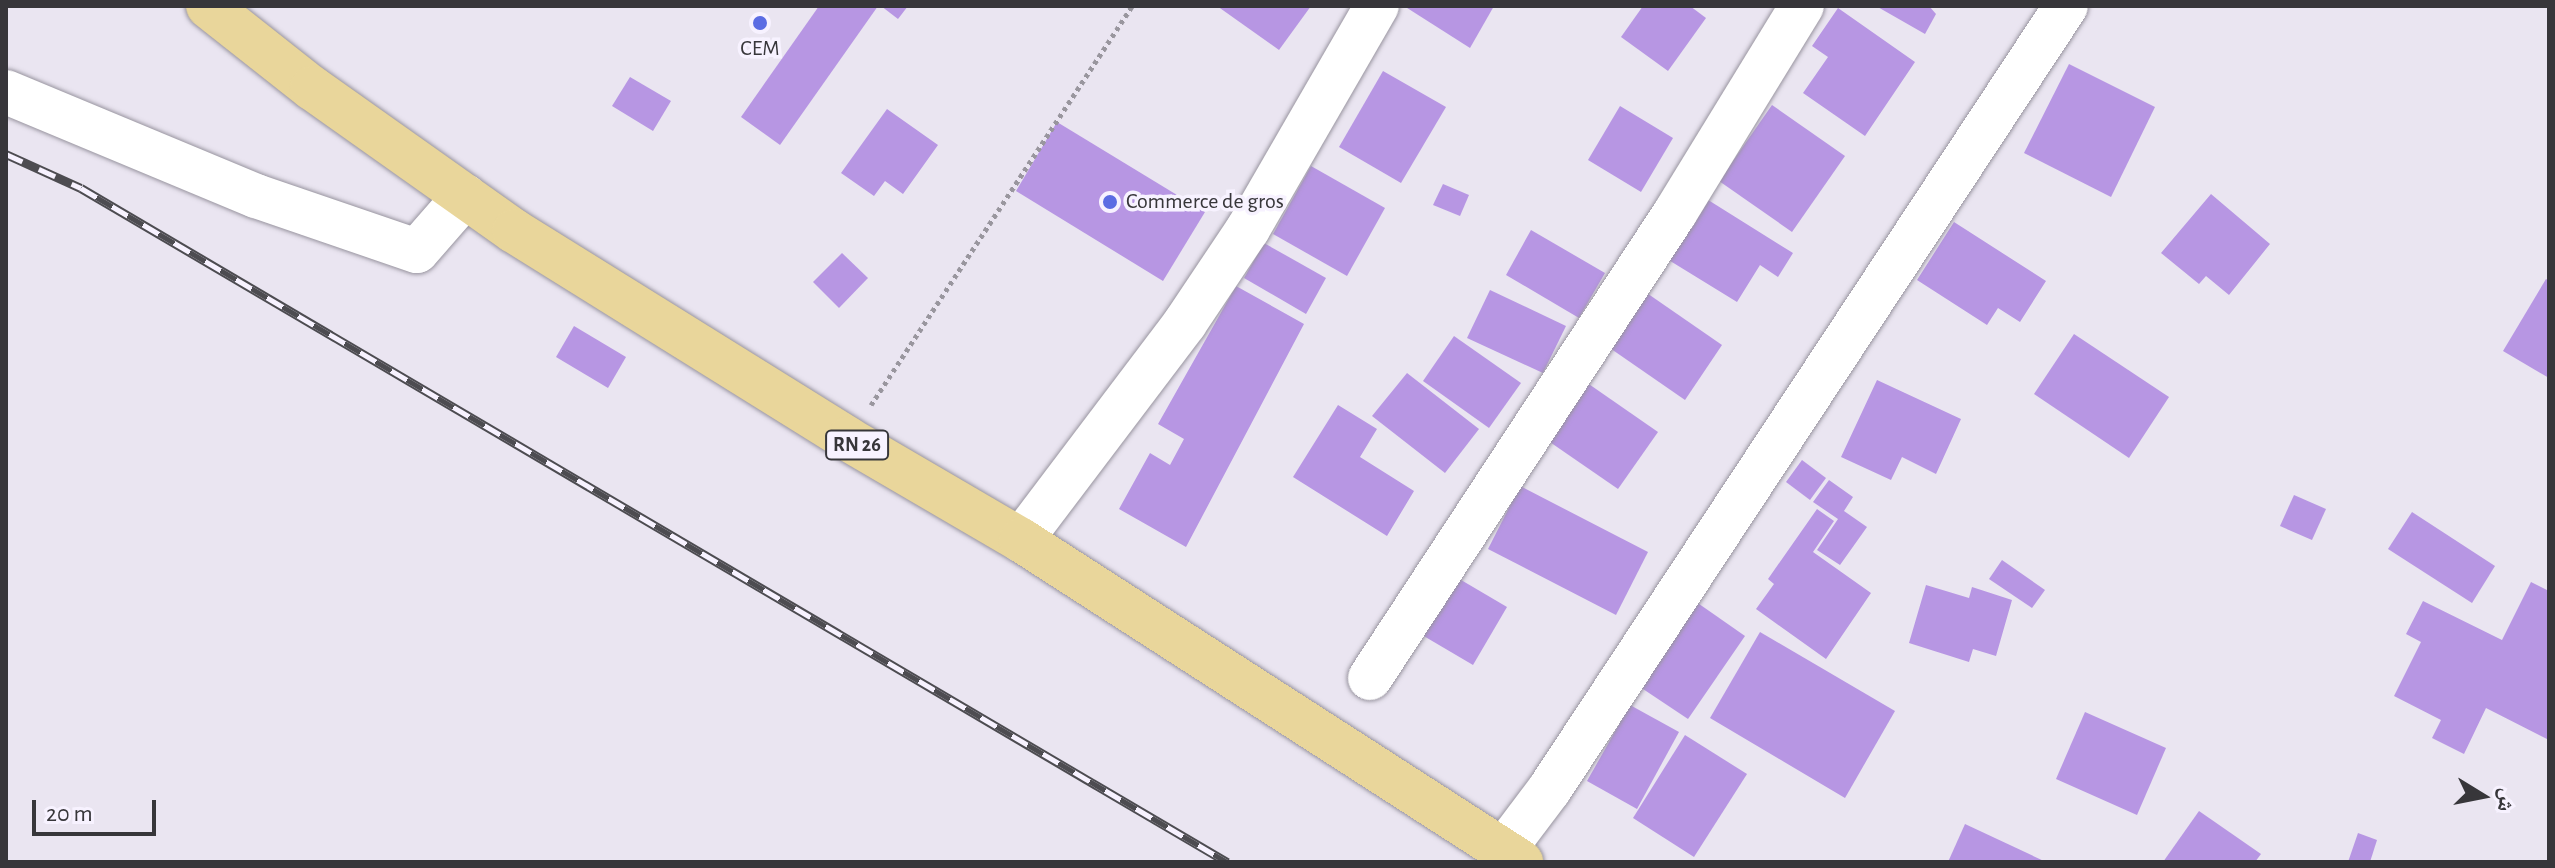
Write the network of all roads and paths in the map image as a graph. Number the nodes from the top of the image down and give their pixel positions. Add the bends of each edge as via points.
1 (208, 6) edge
2 (1132, 6) edge
3 (1377, 6) edge
4 (1802, 6) edge
5 (2066, 6) edge
6 (6, 92) edge
7 (465, 196) junction
8 (848, 439) junction
9 (1021, 540) junction
10 (1370, 678) dead end
11 (1512, 856) edge

1 - 7 main road, RN 26
2 - 8 path
3 - 9 street via 1201,299
4 - 10 street via 1675,213
5 - 11 street via 1549,790
6 - 7 street via 256,196 417,251
7 - 8 main road, RN 26
8 - 9 main road, RN 26
9 - 11 main road, RN 26

